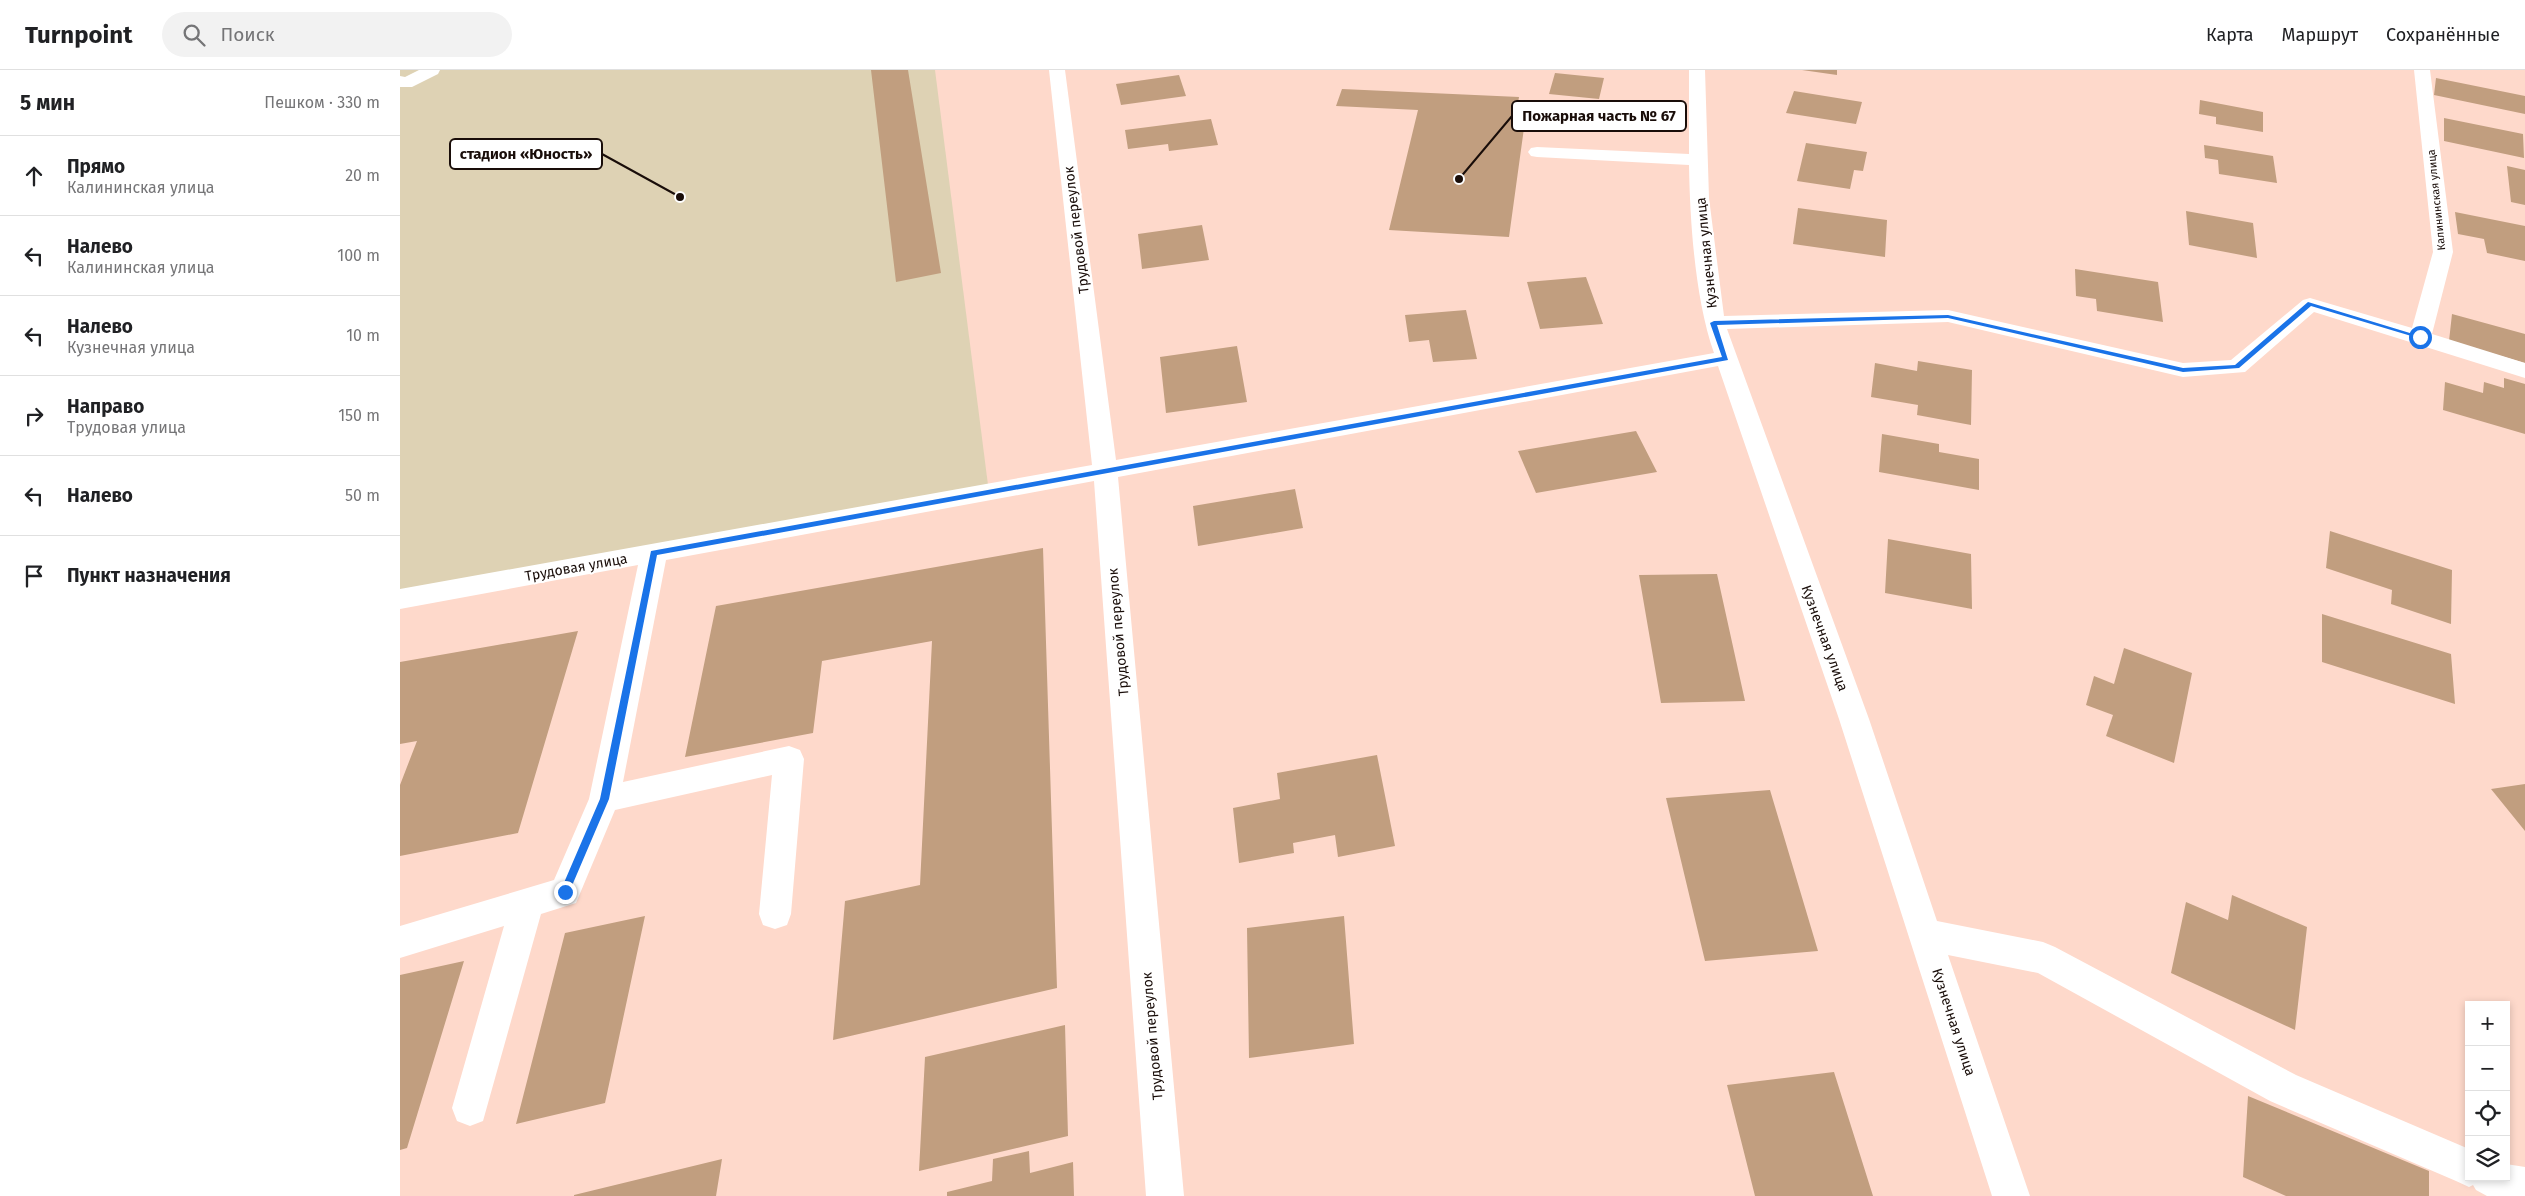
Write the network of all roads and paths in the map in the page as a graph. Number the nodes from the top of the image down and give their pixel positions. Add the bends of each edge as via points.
1 (432, 70) edge
2 (1057, 70) edge
3 (1697, 70) edge
4 (2422, 70) edge
5 (400, 81) edge
6 (1537, 152) dead end
7 (1700, 160) junction
8 (1714, 323) junction
9 (2420, 337) junction
10 (1726, 358) junction
11 (2525, 371) edge
12 (1104, 471) junction
13 (654, 553) junction
14 (400, 599) edge
15 (604, 799) junction
16 (527, 904) junction
17 (775, 914) dead end
18 (1924, 934) junction
19 (400, 942) edge
20 (470, 1108) dead end
21 (2465, 1166) edge
22 (2498, 1181) edge
23 (2525, 1186) edge
24 (1165, 1196) edge
25 (2011, 1196) edge

1 - 5 street via 406,83
2 - 12 street, Трудовой переулок
3 - 7 street, Кузнечная улица
4 - 9 street, Калининская улица via 2443,252
6 - 7 street
7 - 8 street, Кузнечная улица via 1699,198
8 - 9 street via 1948,316 2183,370 2237,367 2310,304
8 - 10 street, Кузнечная улица
9 - 11 street
10 - 12 street, Трудовая улица
10 - 18 street, Кузнечная улица via 1854,719
12 - 13 street, Трудовая улица
12 - 24 street, Трудовой переулок
13 - 14 street, Трудовая улица
13 - 15 street
15 - 16 street via 565,892
15 - 17 street via 789,759
16 - 19 street
16 - 20 street
18 - 21 street via 2043,958 2283,1088
18 - 25 street, Кузнечная улица
22 - 23 street

